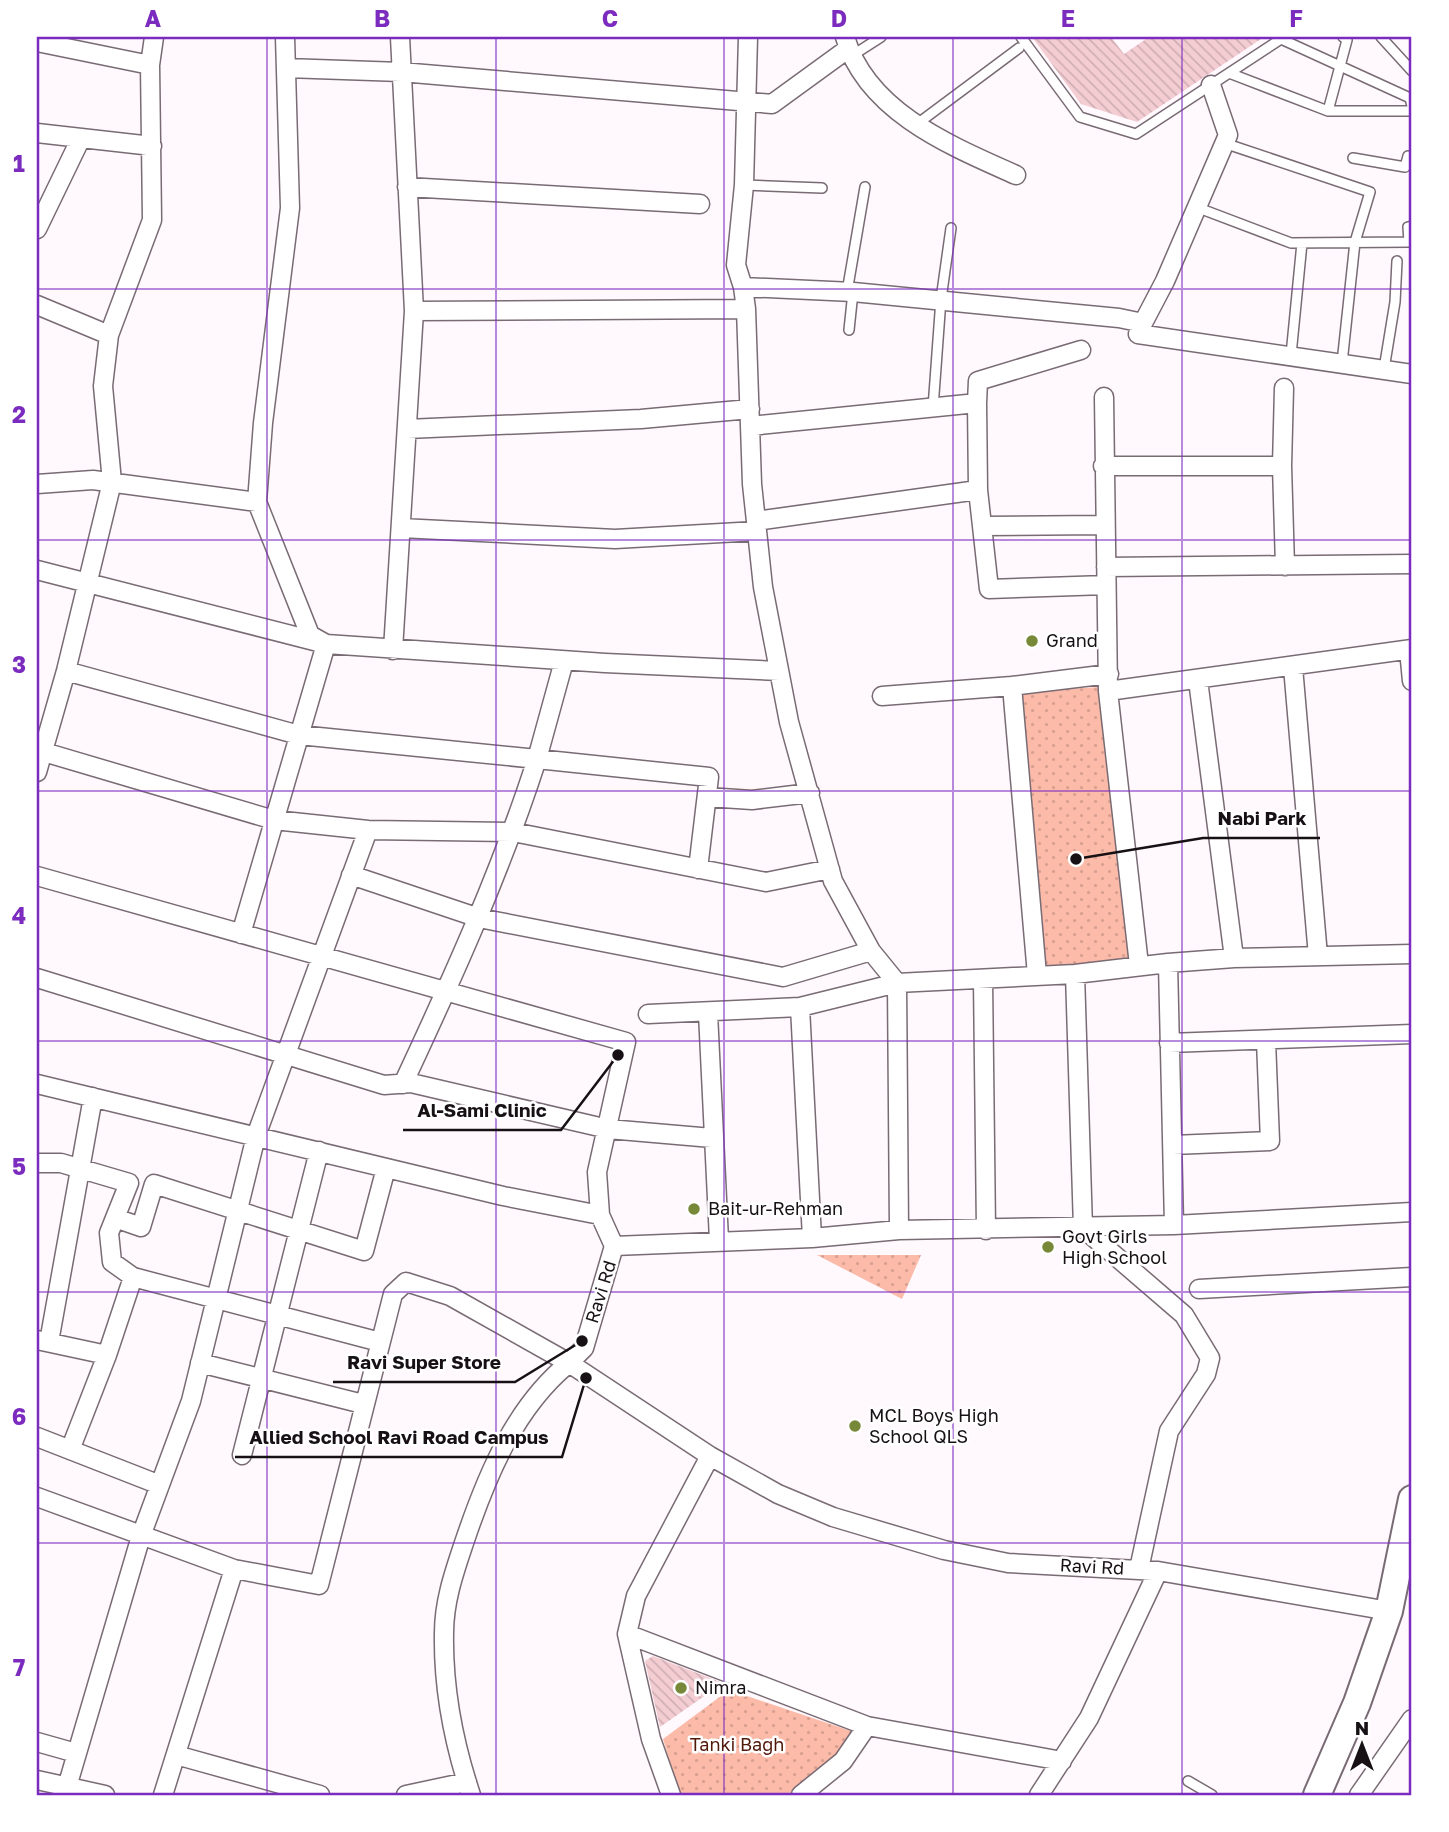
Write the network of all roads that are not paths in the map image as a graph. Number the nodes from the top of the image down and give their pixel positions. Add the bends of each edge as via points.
1 (154, 37) edge
2 (285, 37) edge
3 (400, 37) edge
4 (748, 37) edge
5 (881, 37) edge
6 (1021, 37) edge
7 (1343, 37) edge
8 (1381, 37) edge
9 (1283, 38) edge
10 (37, 42) edge
11 (849, 47) edge
12 (1019, 48) dead end
13 (150, 65) junction
14 (286, 68) junction
15 (1340, 68) junction
16 (1412, 71) edge
17 (401, 72) junction
18 (1229, 73) junction
19 (1211, 85) junction
20 (746, 102) junction
21 (1412, 106) edge
22 (1328, 111) junction
23 (1412, 111) edge
24 (915, 125) junction
25 (37, 133) edge
26 (81, 138) junction
27 (1224, 143) junction
28 (152, 146) junction
29 (1412, 157) edge
30 (1353, 158) dead end
31 (1016, 174) dead end
32 (744, 185) junction
33 (407, 187) junction
34 (865, 187) dead end
35 (822, 188) dead end
36 (700, 204) dead end
37 (1195, 207) junction
38 (1412, 226) edge
39 (37, 229) edge
40 (951, 229) dead end
41 (1302, 243) junction
42 (1355, 243) junction
43 (1396, 261) dead end
44 (743, 287) junction
45 (850, 292) junction
46 (941, 299) junction
47 (37, 305) edge
48 (746, 309) junction
49 (414, 311) junction
50 (1143, 323) junction
51 (849, 330) dead end
52 (109, 335) junction
53 (1082, 350) dead end
54 (1291, 355) junction
55 (1342, 363) junction
56 (1384, 369) junction
57 (1412, 374) edge
58 (1284, 388) dead end
59 (1104, 397) dead end
60 (977, 403) junction
61 (933, 408) junction
62 (750, 417) junction
63 (407, 429) junction
64 (1103, 466) junction
65 (1282, 466) junction
66 (112, 482) junction
67 (37, 484) edge
68 (978, 490) junction
69 (257, 502) junction
70 (1103, 525) junction
71 (757, 526) junction
72 (983, 526) junction
73 (401, 528) junction
74 (1412, 564) edge
75 (1285, 566) junction
76 (1106, 567) junction
77 (37, 570) edge
78 (88, 583) junction
79 (1106, 585) junction
80 (326, 644) junction
81 (1411, 649) edge
82 (393, 650) junction
83 (564, 661) junction
84 (1293, 667) junction
85 (66, 671) junction
86 (779, 671) junction
87 (1198, 680) junction
88 (1412, 681) edge
89 (1108, 682) junction
90 (1012, 686) junction
91 (882, 696) dead end
92 (299, 735) junction
93 (40, 751) edge
94 (537, 759) junction
95 (37, 772) edge
96 (810, 793) junction
97 (707, 797) junction
98 (274, 820) junction
99 (368, 830) junction
100 (513, 832) junction
101 (698, 869) junction
102 (830, 869) junction
103 (351, 875) junction
104 (37, 876) edge
105 (479, 918) junction
106 (241, 934) junction
107 (871, 951) junction
108 (1412, 954) edge
109 (1318, 956) junction
110 (321, 957) junction
111 (1234, 958) junction
112 (1168, 963) junction
113 (1139, 965) junction
114 (1075, 974) junction
115 (1037, 975) junction
116 (37, 978) edge
117 (983, 980) junction
118 (897, 983) junction
119 (446, 993) junction
120 (800, 1007) junction
121 (708, 1013) junction
122 (649, 1014) dead end
123 (1412, 1034) edge
124 (1266, 1041) junction
125 (1169, 1043) junction
126 (285, 1056) junction
127 (37, 1084) edge
128 (403, 1084) junction
129 (93, 1097) junction
130 (608, 1129) junction
131 (256, 1136) junction
132 (712, 1138) junction
133 (1173, 1145) junction
134 (318, 1151) junction
135 (37, 1163) edge
136 (386, 1168) junction
137 (80, 1169) junction
138 (239, 1211) junction
139 (1412, 1212) edge
140 (600, 1215) junction
141 (115, 1218) junction
142 (1174, 1225) junction
143 (1083, 1228) junction
144 (299, 1230) junction
145 (899, 1230) junction
146 (986, 1230) junction
147 (812, 1238) junction
148 (719, 1240) junction
149 (614, 1246) junction
150 (132, 1277) junction
151 (1412, 1277) edge
152 (1199, 1289) dead end
153 (215, 1298) junction
154 (277, 1315) junction
155 (43, 1341) edge
156 (380, 1342) junction
157 (107, 1355) junction
158 (200, 1363) junction
159 (569, 1363) junction
160 (261, 1378) junction
161 (363, 1404) junction
162 (37, 1437) edge
163 (71, 1450) junction
164 (242, 1455) dead end
165 (709, 1456) junction
166 (160, 1485) junction
167 (37, 1497) edge
168 (1412, 1499) edge
169 (141, 1536) junction
170 (234, 1569) junction
171 (1139, 1569) junction
172 (1158, 1571) junction
173 (1389, 1611) junction
174 (627, 1634) junction
175 (1412, 1719) edge
176 (867, 1726) junction
177 (37, 1742) edge
178 (76, 1753) junction
179 (176, 1755) junction
180 (1062, 1761) junction
181 (37, 1780) edge
182 (1188, 1782) dead end
183 (67, 1787) junction
184 (469, 1789) edge
185 (105, 1795) edge
186 (163, 1795) edge
187 (320, 1795) edge
188 (406, 1795) edge
189 (671, 1795) edge
190 (801, 1795) edge
191 (1039, 1795) edge
192 (1212, 1795) edge
193 (1317, 1795) edge
194 (1359, 1795) edge

1 - 13 street
2 - 14 street
3 - 17 street
4 - 20 street
5 - 11 lane
6 - 19 lane via 1080,117 1136,134
7 - 15 lane via 1347,40
8 - 16 lane
9 - 15 lane
9 - 18 lane
10 - 13 street
11 - 20 street via 772,104
11 - 24 street via 869,81
12 - 24 lane
13 - 28 street
14 - 17 street
14 - 69 street via 290,208
15 - 21 lane via 1410,98
15 - 22 lane
17 - 20 street
17 - 33 street
18 - 19 lane
18 - 22 lane
19 - 27 street via 1228,135
20 - 32 street
22 - 23 lane
24 - 31 street
25 - 26 street
26 - 28 street
26 - 39 street
27 - 37 street
27 - 42 lane via 1370,192
28 - 52 street via 152,220
29 - 30 lane via 1408,156 1405,167
32 - 35 lane
32 - 44 street via 736,265
33 - 36 street
33 - 49 street
34 - 45 lane
37 - 41 lane
37 - 50 street via 1166,281
38 - 42 lane via 1408,227 1409,242
40 - 46 lane
41 - 42 lane
41 - 54 lane
42 - 55 lane
43 - 56 lane via 1395,302
44 - 45 street
44 - 48 street
45 - 46 street
45 - 51 lane
46 - 50 street
46 - 61 lane
47 - 52 street
48 - 49 street
48 - 62 street
49 - 63 street
50 - 54 street via 1138,334
52 - 66 street via 103,386
53 - 60 street via 978,381
54 - 55 street
55 - 56 street
56 - 57 street
58 - 65 street
59 - 64 street
60 - 61 street
60 - 68 street
61 - 62 street
62 - 63 street
62 - 71 street
63 - 73 street
64 - 65 street
64 - 70 street
65 - 75 street
66 - 67 street
66 - 69 street
66 - 78 street
68 - 71 street
68 - 72 street
69 - 80 street via 310,635
70 - 72 street
70 - 76 street
71 - 73 street via 615,539
71 - 86 street
72 - 79 street via 989,589
73 - 82 street
74 - 75 street
75 - 76 street
76 - 79 street
77 - 78 street
78 - 80 street
78 - 85 street
79 - 89 street
80 - 82 street
80 - 92 street
81 - 84 street
81 - 88 street
82 - 83 street
83 - 86 street
83 - 94 street
84 - 87 street
84 - 109 street
85 - 92 street
85 - 93 street
86 - 96 street
87 - 89 street
87 - 111 street
89 - 90 street
89 - 113 street
90 - 91 street
90 - 115 street
92 - 94 street
92 - 98 street
93 - 95 street
93 - 98 street
94 - 97 street via 709,777
94 - 100 street
96 - 97 street via 752,800
96 - 102 street
97 - 101 street
98 - 99 street
98 - 106 street
99 - 100 street
99 - 103 street
100 - 101 street
100 - 105 street
101 - 102 street via 766,882
102 - 107 street
103 - 105 street
103 - 110 street
104 - 106 street
105 - 107 street via 783,977
105 - 119 street
106 - 110 street
107 - 118 street
108 - 109 street
109 - 111 street
110 - 119 street
110 - 126 street
111 - 112 street
112 - 113 street
112 - 125 street
113 - 114 street
114 - 115 street
114 - 143 street
115 - 117 street
116 - 126 street
117 - 118 street
117 - 146 street
118 - 120 street
118 - 145 street
119 - 128 street
119 - 130 street via 626,1042
120 - 121 street
120 - 147 street
121 - 122 street
121 - 132 street
123 - 124 street
124 - 125 street
124 - 133 street via 1270,1141
125 - 133 street
126 - 128 street via 384,1085
126 - 131 street
127 - 129 street
128 - 130 street
129 - 131 street
129 - 137 street
130 - 132 street
130 - 140 street via 597,1172
131 - 134 street
131 - 138 street
132 - 148 street
133 - 142 street
134 - 136 street
134 - 144 street
135 - 137 street
136 - 140 street
136 - 144 street via 364,1251
137 - 141 street via 129,1183
137 - 155 street
138 - 141 street via 154,1184 141,1227
138 - 144 street
138 - 153 street
139 - 142 street, Ravi Rd
140 - 149 street
141 - 150 street via 109,1233 112,1262
142 - 143 street, Ravi Rd
143 - 146 street, Ravi Rd
143 - 171 street via 1184,1315 1210,1358 1206,1374 1169,1431
144 - 154 street
145 - 146 street, Ravi Rd
145 - 147 street, Ravi Rd
147 - 148 street, Ravi Rd
148 - 149 street, Ravi Rd
149 - 159 street, Ravi Rd via 584,1348
150 - 153 street
150 - 157 street
151 - 152 street
153 - 154 street
153 - 158 street
154 - 156 street
154 - 160 street
155 - 157 street
156 - 159 street via 393,1294 406,1282 450,1296
156 - 161 street
157 - 163 street
158 - 160 street
158 - 166 street
159 - 165 street, Ravi Rd
159 - 184 street via 547,1381 517,1422 485,1482 448,1589 444,1677
160 - 161 street
160 - 164 street
161 - 170 street via 319,1585
162 - 163 street
163 - 166 street
165 - 171 street, Ravi Rd via 778,1494 833,1517 944,1549 1008,1563
165 - 174 street via 636,1595
166 - 169 street
167 - 169 street
168 - 173 street
169 - 170 street
169 - 178 street
170 - 179 street
171 - 172 street, Ravi Rd
172 - 173 street, Ravi Rd
172 - 180 street via 1089,1718
173 - 193 street via 1357,1703
174 - 176 street
174 - 189 street via 651,1739
175 - 194 street
176 - 180 street
176 - 190 street via 843,1761
177 - 178 street
178 - 183 street
179 - 186 street
179 - 187 street
180 - 191 street
181 - 183 street
182 - 192 lane
183 - 185 street
184 - 188 street

